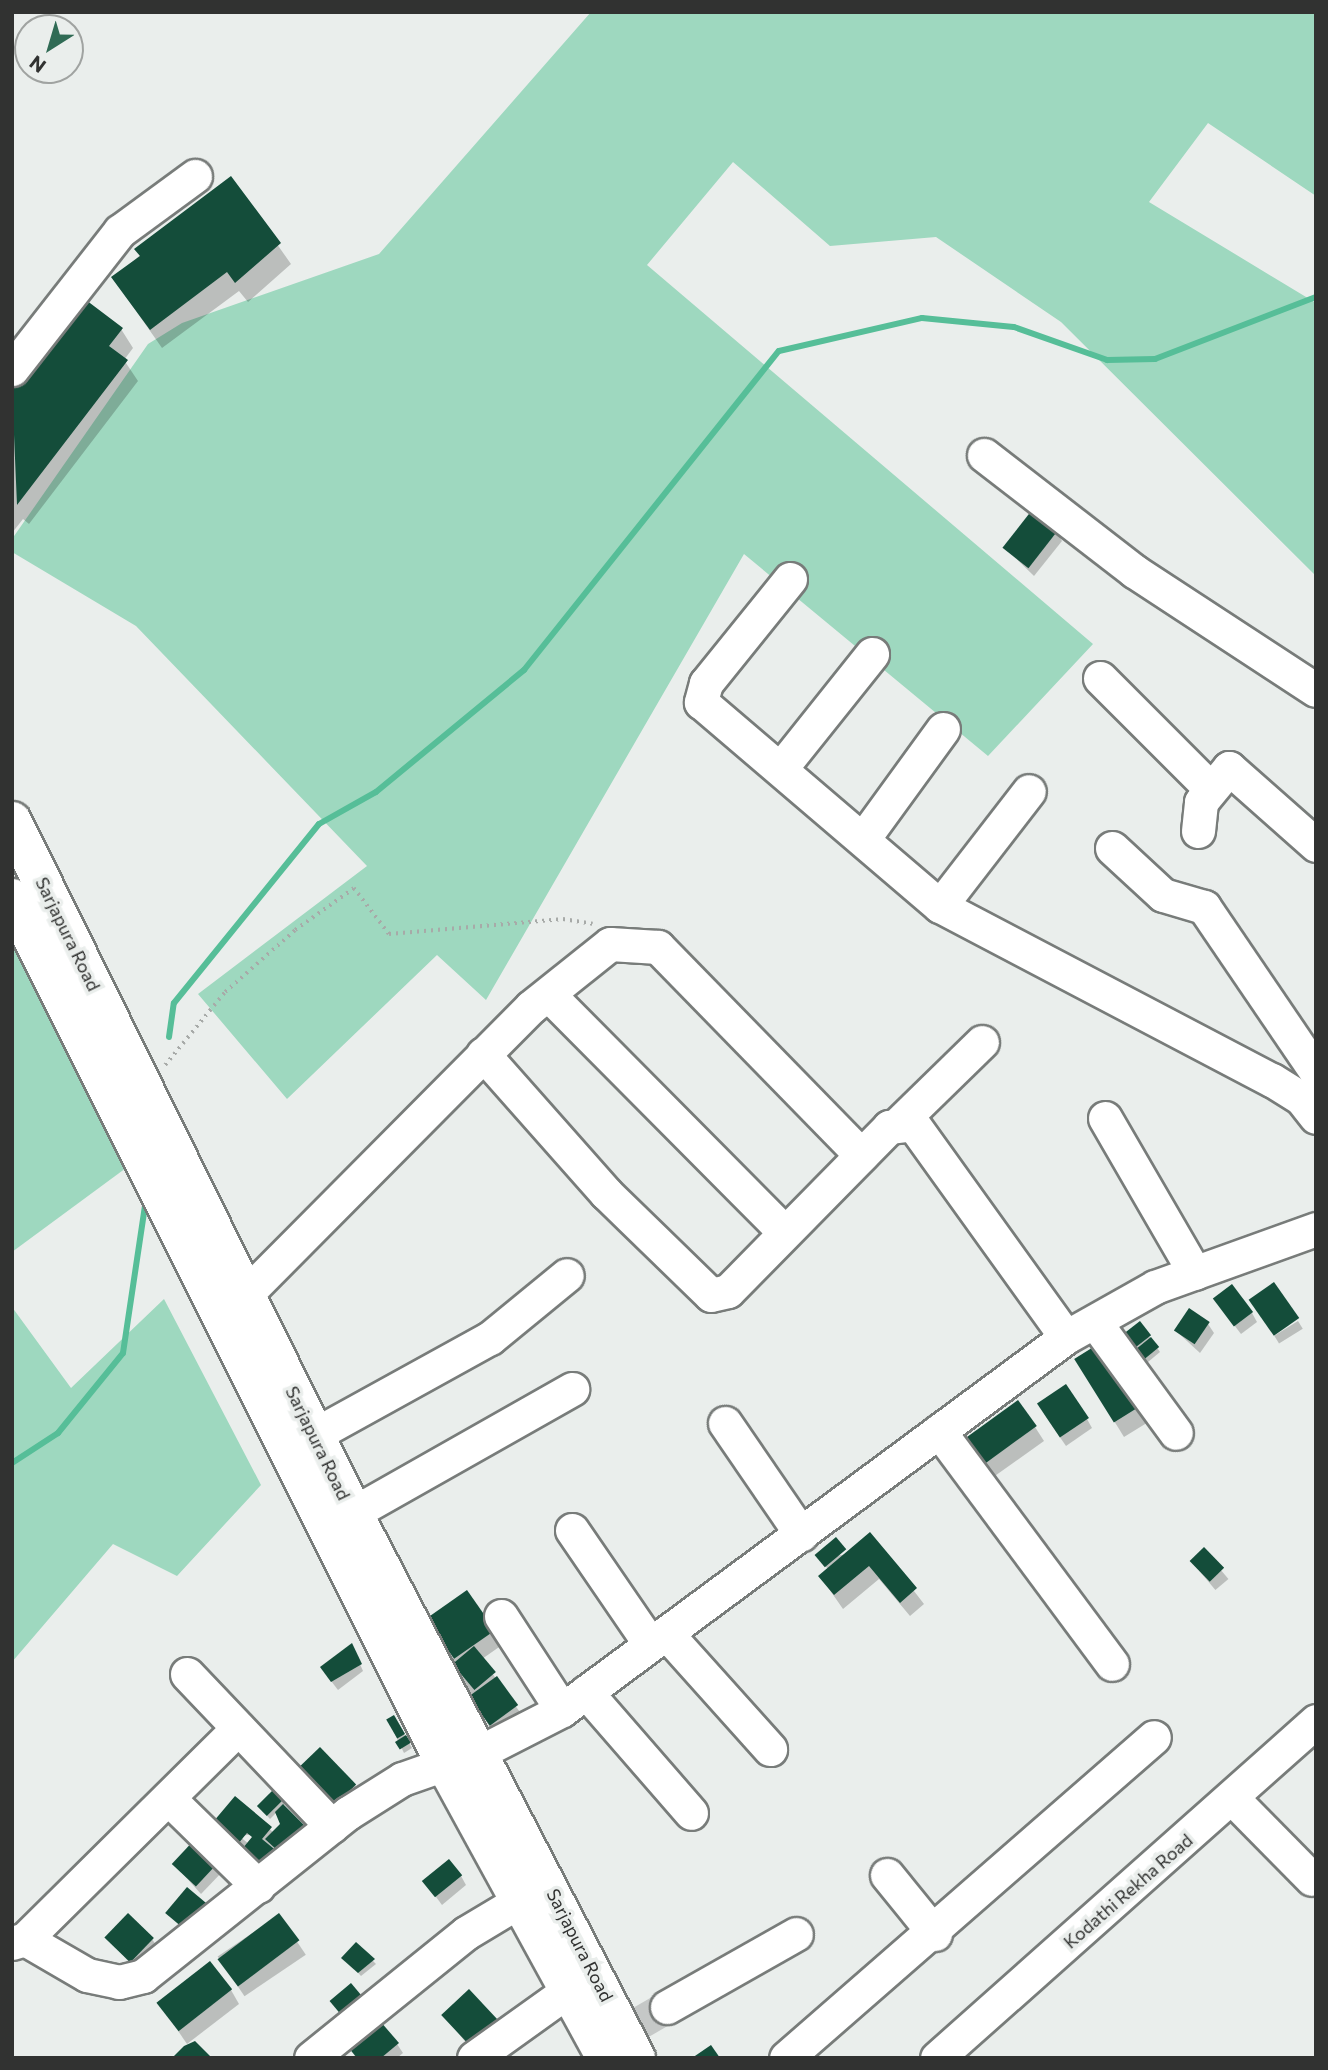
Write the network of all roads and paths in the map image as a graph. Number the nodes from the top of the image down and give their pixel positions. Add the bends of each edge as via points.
1 (195, 176) dead end
2 (12, 369) edge
3 (985, 455) dead end
4 (790, 579) dead end
5 (872, 654) dead end
6 (1101, 678) dead end
7 (1316, 690) edge
8 (943, 729) dead end
9 (781, 768) junction
10 (1210, 788) junction
11 (1029, 791) dead end
12 (12, 821) edge
13 (1198, 831) dead end
14 (863, 839) junction
15 (1316, 845) edge
16 (1112, 848) dead end
17 (12, 898) edge
18 (940, 906) junction
19 (624, 943) junction
20 (551, 998) junction
21 (982, 1042) dead end
22 (483, 1054) junction
23 (1316, 1072) edge
24 (146, 1093) junction
25 (1316, 1117) edge
26 (1105, 1118) dead end
27 (901, 1121) junction
28 (861, 1155) junction
29 (784, 1232) junction
30 (1313, 1235) edge
31 (1195, 1273) junction
32 (567, 1275) dead end
33 (245, 1295) junction
34 (1095, 1322) junction
35 (1066, 1337) junction
36 (572, 1389) dead end
37 (725, 1423) dead end
38 (939, 1432) junction
39 (1176, 1433) dead end
40 (314, 1435) junction
41 (353, 1513) junction
42 (572, 1530) dead end
43 (801, 1534) junction
44 (501, 1616) dead end
45 (658, 1638) junction
46 (1112, 1664) dead end
47 (187, 1674) dead end
48 (574, 1701) junction
49 (1316, 1721) edge
50 (238, 1728) junction
51 (1154, 1737) dead end
52 (769, 1749) dead end
53 (482, 1751) junction
54 (444, 1762) junction
55 (168, 1798) junction
56 (1233, 1799) junction
57 (691, 1813) dead end
58 (332, 1826) junction
59 (887, 1875) dead end
60 (1312, 1879) dead end
61 (258, 1886) junction
62 (521, 1900) junction
63 (796, 1934) dead end
64 (935, 1934) junction
65 (19, 1941) edge
66 (569, 1990) junction
67 (634, 2036) edge
68 (310, 2058) edge
69 (474, 2058) edge
70 (786, 2058) edge
71 (937, 2058) edge

1 - 2 street via 120,232
3 - 7 street via 1134,571
4 - 9 street via 700,693 701,702
5 - 9 street
6 - 10 street
8 - 14 street
9 - 14 street
10 - 13 street via 1201,802
10 - 15 street via 1229,768 1236,769
11 - 18 street
12 - 24 main road, Sarjapura Road
14 - 18 street
16 - 23 street via 1163,895 1205,907
17 - 54 main road, Sarjapura Road
18 - 25 street via 1272,1080 1301,1098
19 - 20 street via 589,958
19 - 24 path via 583,920 389,934 354,888 295,930 225,992
19 - 28 street via 658,947
20 - 22 street via 531,1007
20 - 29 street
21 - 27 street
22 - 29 street via 701,1293 728,1291
22 - 33 street
24 - 33 main road, Sarjapura Road
26 - 31 street
27 - 28 street
27 - 35 street via 913,1124
28 - 29 street
30 - 31 street
31 - 34 street via 1155,1287
32 - 40 street via 490,1338
33 - 40 main road, Sarjapura Road
34 - 35 street
34 - 39 street
35 - 38 street
36 - 41 street
37 - 43 street
38 - 43 street
38 - 46 street
40 - 41 main road, Sarjapura Road
41 - 53 main road, Sarjapura Road
42 - 45 street
43 - 45 street
44 - 48 street
45 - 48 street
45 - 52 street
47 - 50 street
48 - 53 street
48 - 57 street
49 - 56 street, Kodathi Rekha Road
50 - 55 street
50 - 58 street
51 - 64 street
53 - 54 street
53 - 67 main road, Sarjapura Road
54 - 58 street via 402,1779
54 - 62 main road, Sarjapura Road
55 - 61 street
55 - 65 street
56 - 60 street
56 - 71 street, Kodathi Rekha Road
58 - 61 street
59 - 64 street
61 - 65 street via 144,1976 119,1982 88,1975
62 - 66 main road, Sarjapura Road
62 - 68 street via 467,1933
63 - 67 street
64 - 70 street
66 - 67 main road, Sarjapura Road
66 - 69 street

